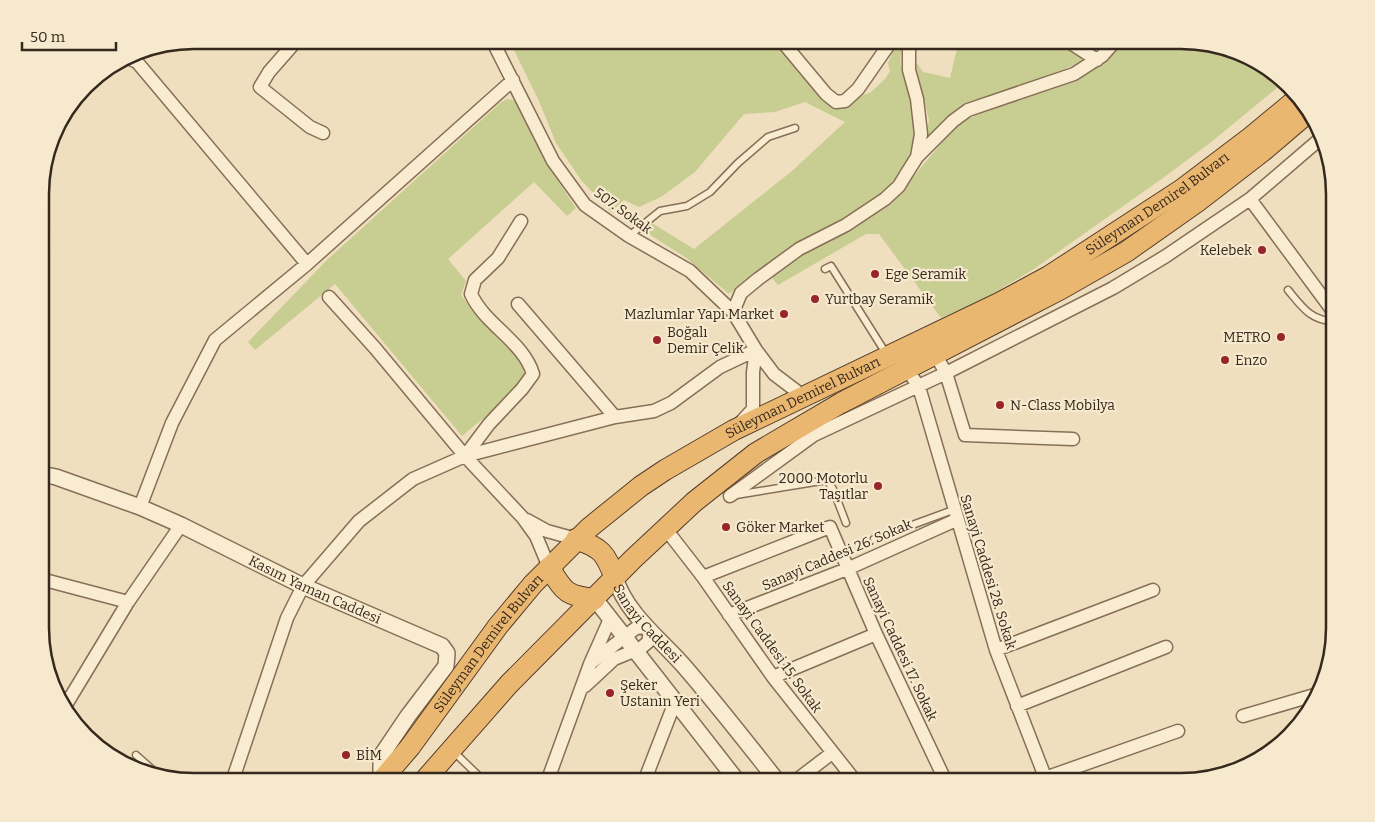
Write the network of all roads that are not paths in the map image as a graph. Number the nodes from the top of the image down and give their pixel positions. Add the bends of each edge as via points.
1 (289, 49) edge
2 (497, 49) edge
3 (788, 49) edge
4 (886, 49) edge
5 (909, 49) edge
6 (1080, 49) edge
7 (1107, 49) edge
8 (1097, 60) junction
9 (135, 61) edge
10 (513, 80) junction
11 (1287, 95) edge
12 (1293, 102) edge
13 (1304, 116) edge
14 (1309, 126) edge
15 (795, 128) dead end
16 (324, 133) dead end
17 (1317, 142) edge
18 (917, 157) junction
19 (1250, 199) junction
20 (521, 222) dead end
21 (628, 236) junction
22 (308, 264) junction
23 (825, 270) dead end
24 (1055, 282) junction
25 (1288, 290) dead end
26 (329, 297) dead end
27 (1326, 302) edge
28 (518, 304) dead end
29 (733, 312) junction
30 (1326, 321) edge
31 (756, 350) junction
32 (936, 354) junction
33 (888, 356) junction
34 (907, 369) junction
35 (946, 373) junction
36 (918, 387) junction
37 (803, 396) junction
38 (615, 417) junction
39 (734, 430) junction
40 (1073, 439) dead end
41 (465, 456) junction
42 (49, 475) edge
43 (730, 496) joint
44 (140, 507) junction
45 (955, 515) junction
46 (523, 518) junction
47 (846, 523) dead end
48 (181, 525) junction
49 (665, 528) junction
50 (576, 539) junction
51 (874, 539) dead end
52 (550, 567) junction
53 (847, 569) junction
54 (703, 577) junction
55 (615, 578) junction
56 (49, 581) edge
57 (303, 586) junction
58 (1153, 590) dead end
59 (595, 599) junction
60 (128, 602) junction
61 (729, 615) junction
62 (610, 619) junction
63 (648, 629) junction
64 (876, 634) junction
65 (624, 637) junction
66 (1166, 647) dead end
67 (634, 650) junction
68 (996, 650) junction
69 (590, 664) junction
70 (773, 677) junction
71 (583, 687) junction
72 (69, 701) edge
73 (1307, 701) edge
74 (675, 702) junction
75 (1017, 706) junction
76 (1243, 716) dead end
77 (1178, 731) dead end
78 (451, 750) junction
79 (832, 753) junction
80 (136, 755) dead end
81 (146, 765) edge
82 (235, 773) edge
83 (380, 773) edge
84 (387, 773) edge
85 (431, 773) edge
86 (475, 773) edge
87 (550, 773) edge
88 (647, 773) edge
89 (731, 773) edge
90 (771, 773) edge
91 (806, 773) edge
92 (849, 773) edge
93 (942, 773) edge
94 (1043, 773) edge
95 (1065, 773) edge

1 - 16 street via 260,86 310,127
2 - 10 street, 507. Sokak
3 - 4 street via 836,102 845,101 858,90
5 - 18 street via 909,70 917,99 921,134
6 - 8 street
7 - 8 street
8 - 18 street via 1074,74 968,110
9 - 22 street
10 - 21 street, 507. Sokak via 548,153 585,205
10 - 22 street
11 - 24 highway via 1189,174 1106,230
12 - 24 highway, Süleyman Demirel Bulvarı via 1181,190
13 - 24 highway, Süleyman Demirel Bulvarı via 1197,202 1126,252
14 - 24 highway via 1240,183 1126,262
15 - 21 lane via 768,137 710,192 687,206 660,211
17 - 19 street
18 - 29 street via 899,186 885,199 758,278 741,294
19 - 27 street
19 - 35 street via 1113,288
20 - 41 street via 498,258 476,280 471,294 477,306 530,364 533,374
21 - 29 street, 507. Sokak via 690,271
22 - 44 street via 214,340 172,423
23 - 33 lane via 831,266
24 - 32 highway, Süleyman Demirel Bulvarı
24 - 33 highway, Süleyman Demirel Bulvarı via 999,304
25 - 30 lane via 1305,310
26 - 41 street
28 - 38 street
29 - 31 street, 507. Sokak
31 - 37 street, 507. Sokak via 774,374
31 - 38 street via 720,367 671,403 654,411
31 - 39 street via 753,409
32 - 34 highway, Süleyman Demirel Bulvarı
32 - 35 street
33 - 37 highway, Süleyman Demirel Bulvarı
34 - 36 street, Sanayi Caddesi 28. Sokak
34 - 49 highway, Süleyman Demirel Bulvarı via 756,453
35 - 36 street
35 - 40 street via 965,435
36 - 43 street via 814,436
36 - 45 street, Sanayi Caddesi 28. Sokak
37 - 39 highway, Süleyman Demirel Bulvarı
38 - 41 street
39 - 50 highway, Süleyman Demirel Bulvarı via 665,470
41 - 46 street
41 - 57 street via 413,479 359,520
42 - 44 street, Kasım Yaman Caddesi
43 - 47 lane via 827,480
44 - 48 street, Kasım Yaman Caddesi
45 - 51 lane
45 - 53 street, Sanayi Caddesi 26. Sokak via 902,551
45 - 68 street, Sanayi Caddesi 28. Sokak
46 - 50 street via 547,531
46 - 52 street via 536,536
48 - 57 street, Kasım Yaman Caddesi
48 - 60 street
49 - 54 street, Sanayi Caddesi 15. Sokak
49 - 55 highway, Süleyman Demirel Bulvarı
50 - 52 highway, Süleyman Demirel Bulvarı
50 - 55 highway via 602,551
52 - 59 highway via 570,595
52 - 84 highway, Süleyman Demirel Bulvarı via 498,626 410,747
53 - 54 street, Sanayi Caddesi 17. Sokak via 830,527
53 - 61 street, Sanayi Caddesi 26. Sokak
53 - 64 street, Sanayi Caddesi 17. Sokak
54 - 61 street, Sanayi Caddesi 15. Sokak
55 - 59 highway, Süleyman Demirel Bulvarı
55 - 63 street, Sanayi Caddesi via 635,614
56 - 60 street
57 - 82 street via 287,618
57 - 83 street, Kasım Yaman Caddesi via 442,646 447,653 446,666 381,756
58 - 68 street
59 - 62 street, Sanayi Caddesi
59 - 78 highway, Süleyman Demirel Bulvarı via 509,684
60 - 72 street
61 - 70 street, Sanayi Caddesi 15. Sokak
62 - 65 street, Sanayi Caddesi
62 - 69 street
63 - 65 street via 636,628
63 - 67 street via 648,642
63 - 90 street, Sanayi Caddesi via 683,664
64 - 70 street
64 - 93 street, Sanayi Caddesi 17. Sokak
65 - 67 street, Sanayi Caddesi
65 - 69 street
66 - 75 street
67 - 71 street via 614,659
67 - 74 street, Sanayi Caddesi
68 - 75 street, Sanayi Caddesi 28. Sokak
69 - 71 street
70 - 79 street, Sanayi Caddesi 15. Sokak
71 - 87 street
73 - 76 street
74 - 88 street
74 - 89 street, Sanayi Caddesi
75 - 94 street, Sanayi Caddesi 28. Sokak
77 - 95 street
78 - 85 highway, Süleyman Demirel Bulvarı
78 - 86 lane
79 - 91 street
79 - 92 street, Sanayi Caddesi 15. Sokak
80 - 81 lane

